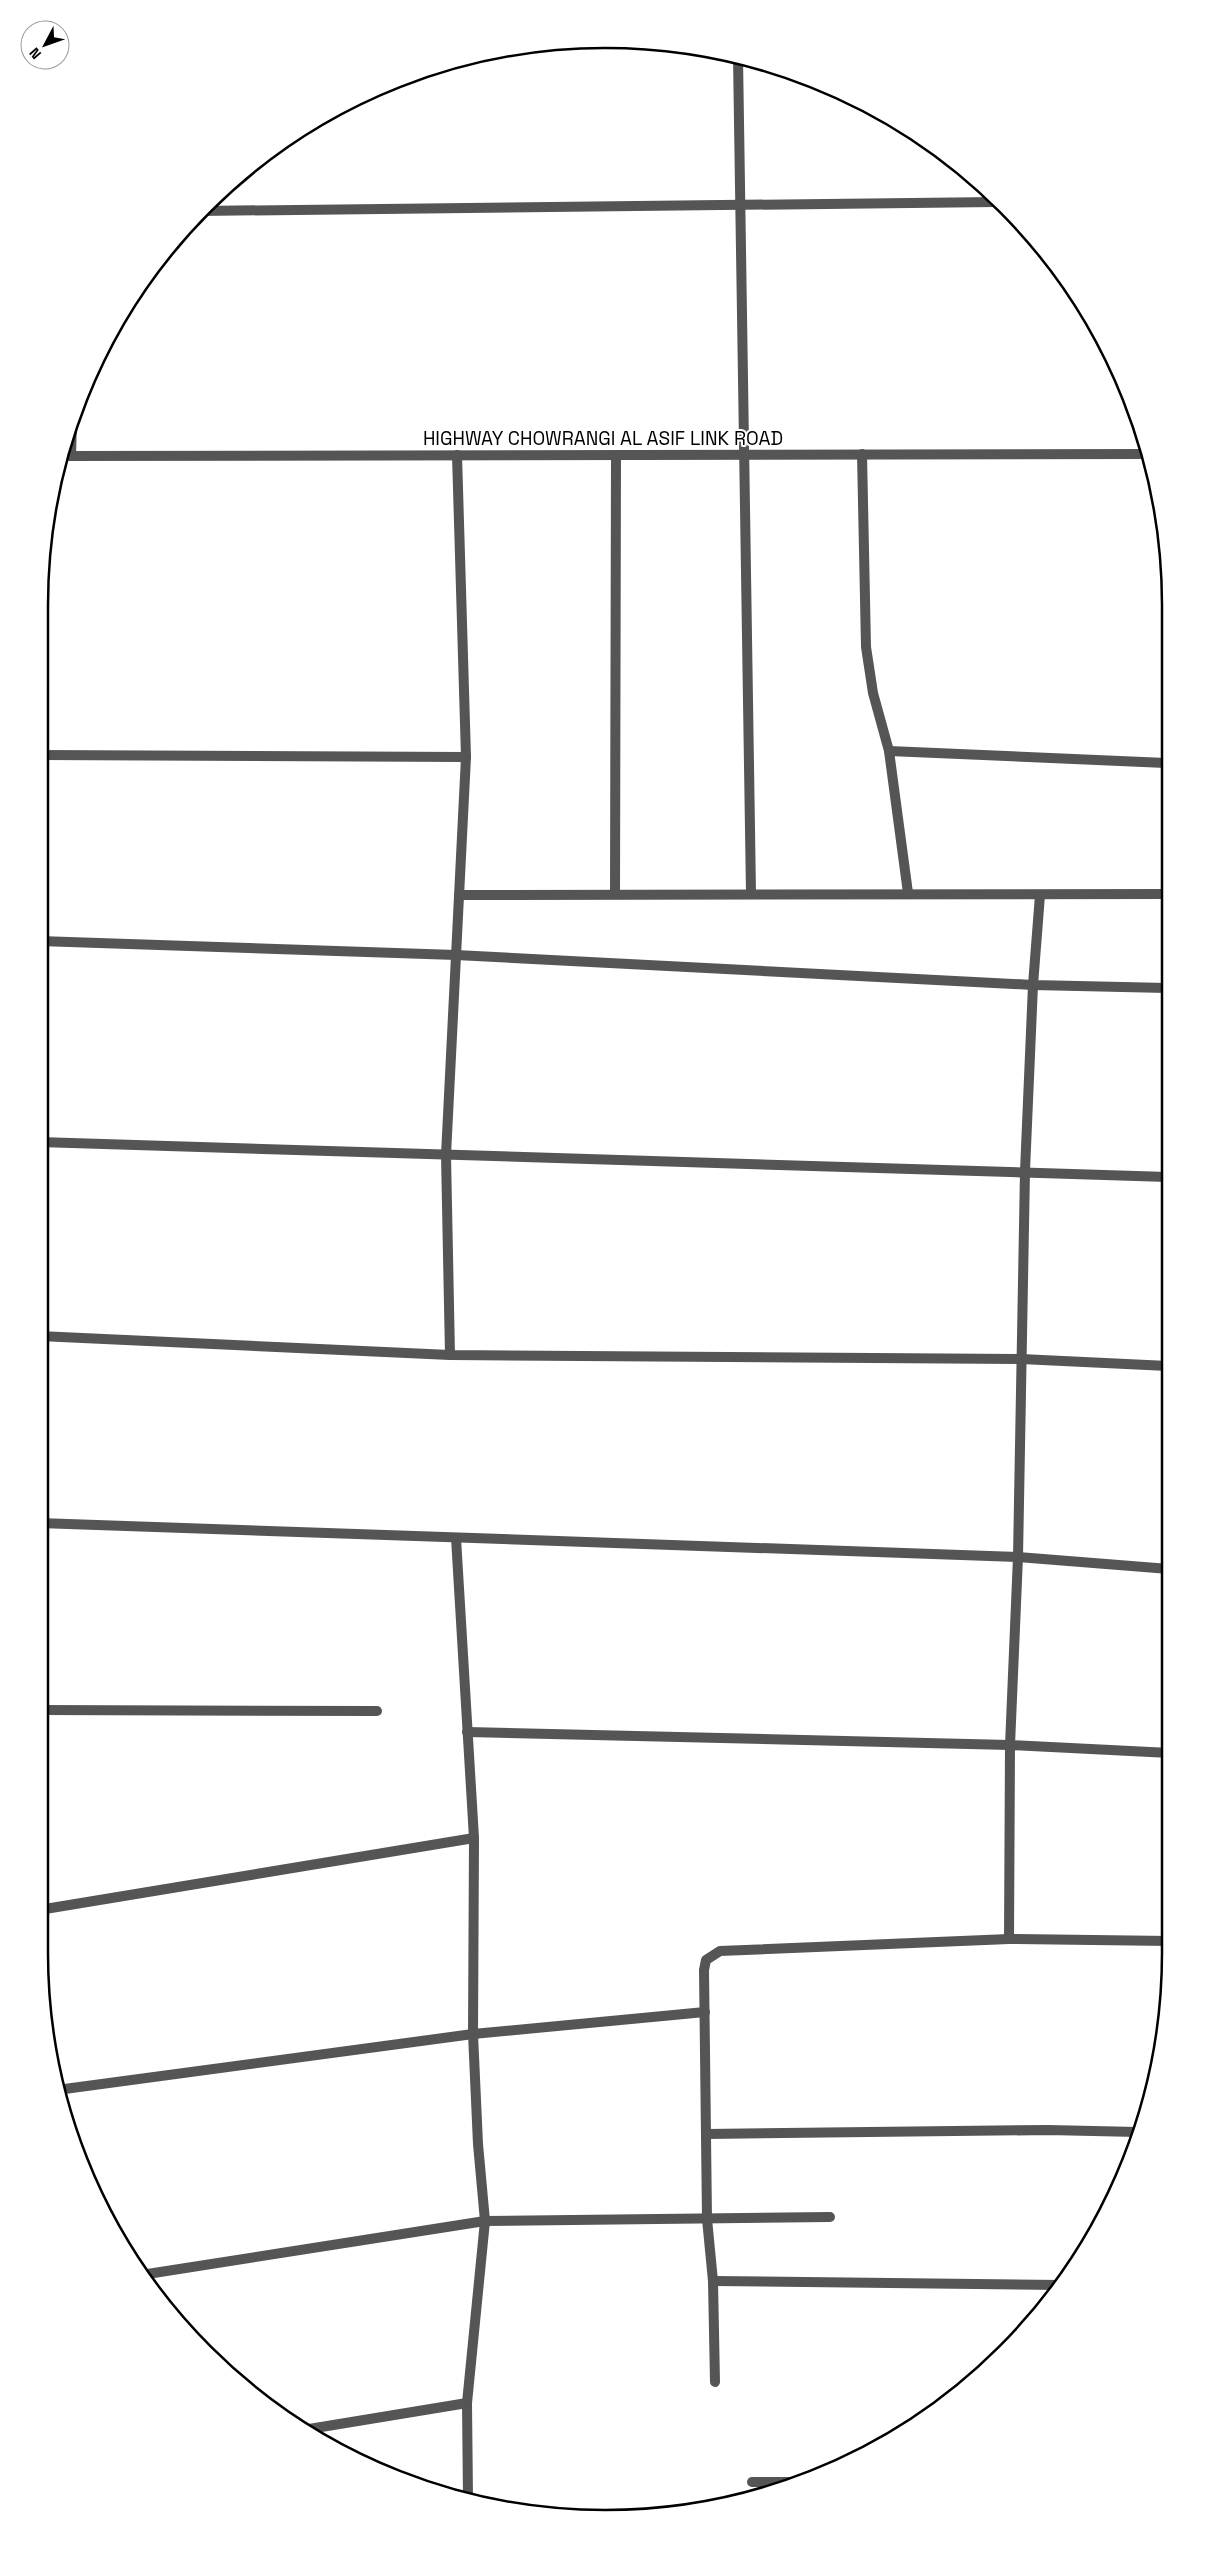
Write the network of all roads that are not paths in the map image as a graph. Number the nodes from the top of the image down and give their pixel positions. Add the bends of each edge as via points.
1 (738, 64) edge
2 (989, 202) edge
3 (742, 205) junction
4 (211, 211) edge
5 (862, 454) junction
6 (1141, 454) edge
7 (457, 455) junction
8 (616, 455) junction
9 (744, 455) junction
10 (67, 456) edge
11 (889, 751) junction
12 (48, 755) edge
13 (466, 757) junction
14 (1162, 763) edge
15 (908, 893) junction
16 (615, 894) junction
17 (751, 894) junction
18 (1162, 894) edge
19 (459, 895) junction
20 (1040, 896) junction
21 (48, 941) edge
22 (456, 955) junction
23 (1033, 985) junction
24 (1162, 988) edge
25 (48, 1142) edge
26 (446, 1155) junction
27 (1025, 1171) junction
28 (1162, 1177) edge
29 (48, 1336) edge
30 (450, 1355) junction
31 (1021, 1359) junction
32 (1162, 1366) edge
33 (48, 1524) edge
34 (456, 1538) junction
35 (1018, 1557) junction
36 (1162, 1568) edge
37 (48, 1710) edge
38 (377, 1710) dead end
39 (467, 1732) junction
40 (1010, 1745) junction
41 (1162, 1753) edge
42 (474, 1838) junction
43 (48, 1909) edge
44 (1009, 1939) junction
45 (1162, 1941) edge
46 (705, 2012) junction
47 (473, 2034) junction
48 (64, 2089) edge
49 (1132, 2132) edge
50 (706, 2134) junction
51 (830, 2217) dead end
52 (708, 2218) junction
53 (485, 2221) junction
54 (150, 2274) edge
55 (713, 2281) junction
56 (1051, 2285) edge
57 (715, 2382) dead end
58 (467, 2403) junction
59 (315, 2428) edge
60 (752, 2482) dead end
61 (778, 2482) edge
62 (468, 2493) edge

1 - 3 street
2 - 3 street
3 - 4 street
3 - 9 street
5 - 6 street, HIGHWAY CHOWRANGI AL ASIF LINK ROAD
5 - 9 street, HIGHWAY CHOWRANGI AL ASIF LINK ROAD
5 - 11 street via 866,647 873,693
7 - 8 street, HIGHWAY CHOWRANGI AL ASIF LINK ROAD
7 - 10 street, HIGHWAY CHOWRANGI AL ASIF LINK ROAD
7 - 13 street
8 - 9 street, HIGHWAY CHOWRANGI AL ASIF LINK ROAD
8 - 16 street
9 - 17 street
11 - 14 street
11 - 15 street
12 - 13 street
13 - 19 street
15 - 17 street
15 - 20 street
16 - 17 street
16 - 19 street
18 - 20 street
19 - 22 street
20 - 23 street
21 - 22 street
22 - 23 street
22 - 26 street
23 - 24 street
23 - 27 street
25 - 26 street
26 - 27 street
26 - 30 street
27 - 28 street
27 - 31 street
29 - 30 street
30 - 31 street
31 - 32 street
31 - 35 street
33 - 34 street
34 - 35 street
34 - 39 street
35 - 36 street
35 - 40 street
37 - 38 street
39 - 40 street
39 - 42 street
40 - 41 street
40 - 44 street
42 - 43 street
42 - 47 street
44 - 45 street
44 - 46 street via 720,1951 706,1960
46 - 47 street
46 - 50 street
47 - 48 street
47 - 53 street
49 - 50 street
50 - 52 street
51 - 52 street
52 - 53 street
52 - 55 street
53 - 54 street
53 - 58 street
55 - 56 street
55 - 57 street
58 - 59 street
58 - 62 street
60 - 61 street

